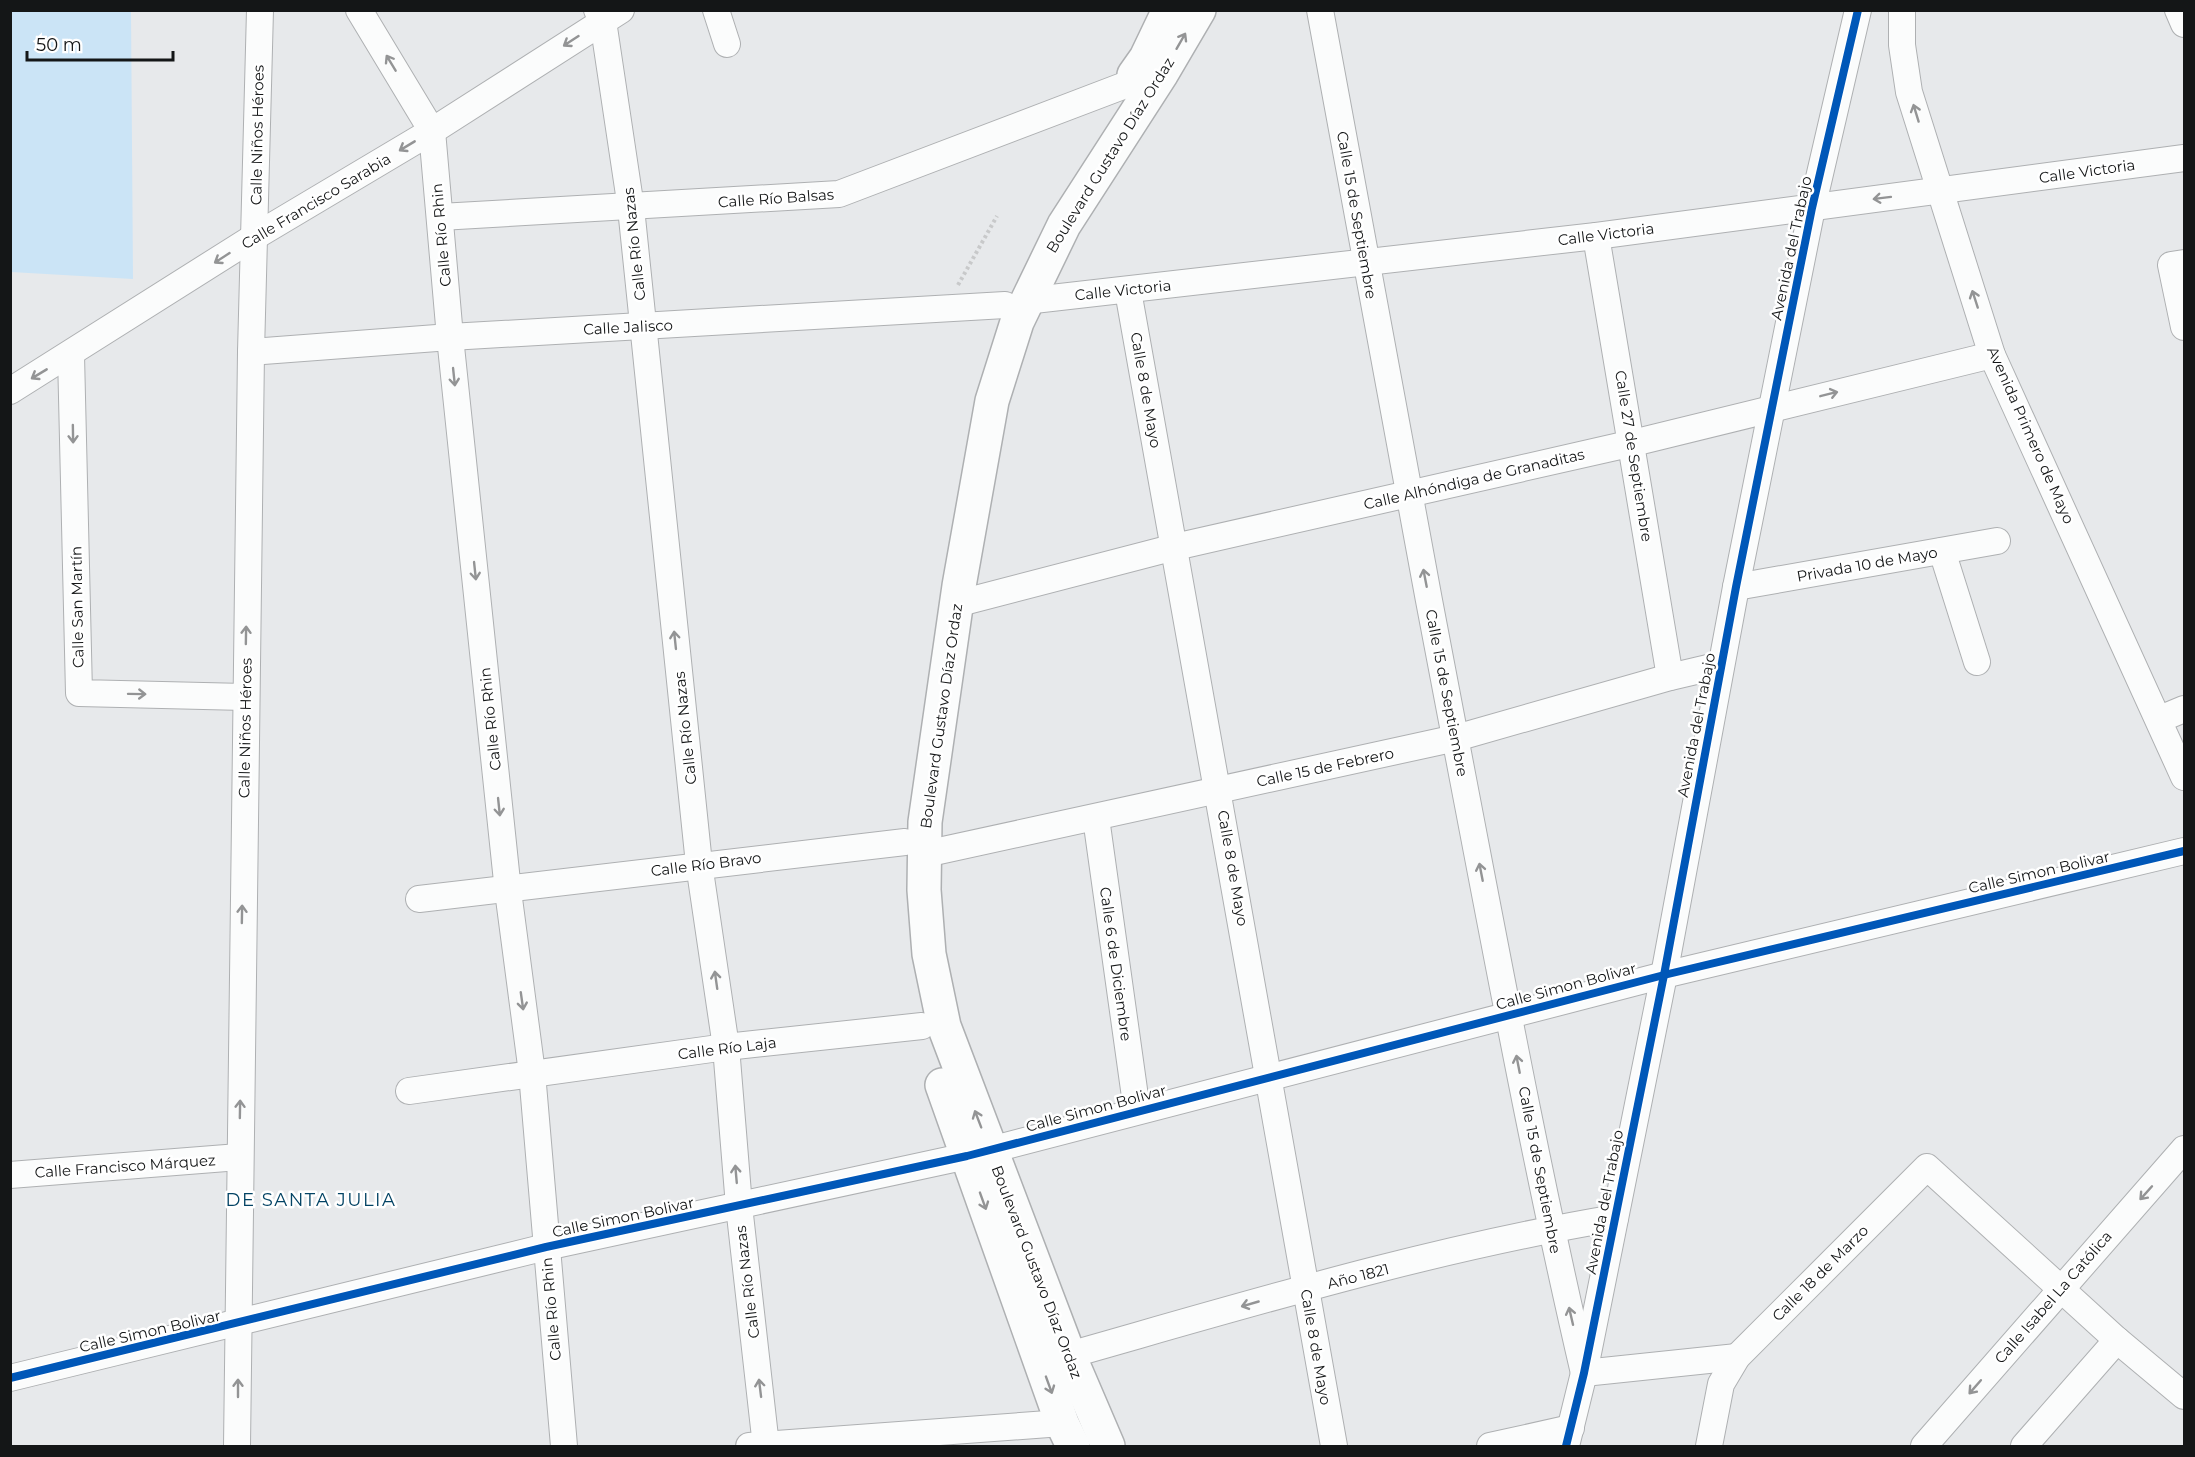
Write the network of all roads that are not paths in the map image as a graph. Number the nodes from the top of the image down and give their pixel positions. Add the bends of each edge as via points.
1 (260, 10) edge
2 (359, 10) edge
3 (716, 10) edge
4 (1169, 10) edge
5 (1199, 10) edge
6 (1320, 10) edge
7 (1858, 10) edge
8 (1902, 10) edge
9 (2178, 10) edge
10 (607, 14) edge
11 (2184, 24) edge
12 (727, 44) dead end
13 (1128, 84) junction
14 (432, 131) junction
15 (2184, 158) edge
16 (1940, 191) junction
17 (1812, 207) junction
18 (631, 208) junction
19 (440, 217) junction
20 (1596, 236) junction
21 (254, 237) junction
22 (1365, 262) junction
23 (2184, 263) edge
24 (1128, 291) junction
25 (1015, 303) junction
26 (642, 326) junction
27 (2184, 327) edge
28 (450, 337) junction
29 (251, 352) junction
30 (71, 355) junction
31 (1992, 355) junction
32 (10, 391) edge
33 (1772, 408) junction
34 (1633, 443) junction
35 (1409, 495) junction
36 (1997, 541) dead end
37 (1175, 547) junction
38 (1942, 551) junction
39 (1736, 587) junction
40 (956, 604) junction
41 (1977, 662) dead end
42 (1721, 665) junction
43 (1670, 677) junction
44 (245, 697) junction
45 (2184, 709) edge
46 (2160, 719) junction
47 (1456, 738) junction
48 (2184, 777) edge
49 (1219, 790) junction
50 (1096, 818) junction
51 (915, 848) junction
52 (2184, 851) edge
53 (699, 864) junction
54 (508, 891) junction
55 (419, 899) dead end
56 (1664, 975) junction
57 (1509, 1015) junction
58 (922, 1026) junction
59 (726, 1047) junction
60 (532, 1073) junction
61 (1269, 1077) junction
62 (409, 1091) dead end
63 (1137, 1111) junction
64 (2184, 1149) edge
65 (979, 1153) junction
66 (239, 1157) junction
67 (10, 1174) edge
68 (739, 1206) junction
69 (1615, 1218) junction
70 (1551, 1229) junction
71 (546, 1247) junction
72 (1306, 1288) junction
73 (2061, 1288) junction
74 (238, 1324) junction
75 (2117, 1340) junction
76 (1069, 1355) junction
77 (1737, 1357) junction
78 (1584, 1373) junction
79 (10, 1378) edge
80 (2184, 1396) edge
81 (1068, 1435) edge
82 (1569, 1437) edge
83 (237, 1446) edge
84 (564, 1446) edge
85 (760, 1446) edge
86 (1108, 1446) edge
87 (1334, 1446) edge
88 (1490, 1446) edge
89 (1709, 1446) edge
90 (1924, 1446) edge
91 (2024, 1446) edge

1 - 21 street, Calle Niños Héroes
14 -> 2 street, Calle Río Rhin
3 - 12 street
4 - 13 main road, Boulevard Gustavo Díaz Ordaz via 1146,58
25 -> 5 main road, Boulevard Gustavo Díaz Ordaz
6 - 22 street, Calle 15 de Septiembre
7 - 17 street, Avenida del Trabajo
16 -> 8 street, Avenida Primero de Mayo via 1909,92
9 - 11 street
10 -> 14 street, Calle Francisco Sarabia
10 - 18 street, Calle Río Nazas
13 - 18 street, Calle Río Balsas via 839,194
13 - 25 main road, Boulevard Gustavo Díaz Ordaz via 1046,219
14 - 19 street, Calle Río Rhin
14 -> 21 street, Calle Francisco Sarabia
15 - 16 street, Calle Victoria
16 -> 17 street, Calle Victoria
31 -> 16 street, Avenida Primero de Mayo
17 - 20 street, Calle Victoria
17 - 33 street, Avenida del Trabajo
18 - 19 street, Calle Río Balsas
18 - 26 street, Calle Río Nazas
19 - 28 street, Calle Río Rhin
20 - 22 street, Calle Victoria
20 - 34 street, Calle 27 de Septiembre
21 - 29 street, Calle Niños Héroes
21 -> 30 street, Calle Francisco Sarabia
22 - 24 street, Calle Victoria
22 - 35 street, Calle 15 de Septiembre
23 - 27 street via 2171,265
24 - 25 street, Calle Victoria
24 - 37 street, Calle 8 de Mayo
25 - 26 street, Calle Jalisco
25 - 40 main road, Boulevard Gustavo Díaz Ordaz via 992,401
25 - 51 main road, Boulevard Gustavo Díaz Ordaz via 972,414 938,594 906,820
26 - 28 street, Calle Jalisco
53 -> 26 street, Calle Río Nazas
28 - 29 street, Calle Jalisco
28 -> 54 street, Calle Río Rhin
44 -> 29 street, Calle Niños Héroes
30 -> 32 street, Calle Francisco Sarabia
30 -> 44 street, Calle San Martín via 78,693
33 -> 31 street, Calle Alhóndiga de Granaditas
31 - 46 street, Avenida Primero de Mayo
33 - 34 street, Calle Alhóndiga de Granaditas
33 - 39 street, Avenida del Trabajo
34 - 35 street, Calle Alhóndiga de Granaditas
34 - 43 street, Calle 27 de Septiembre
35 - 37 street, Calle Alhóndiga de Granaditas
47 -> 35 street, Calle 15 de Septiembre
36 - 38 street, Privada 10 de Mayo
37 - 40 street, Calle Alhóndiga de Granaditas
37 - 49 street, Calle 8 de Mayo
38 - 39 street, Privada 10 de Mayo
38 - 41 street
39 - 42 street, Avenida del Trabajo
40 - 51 main road, Boulevard Gustavo Díaz Ordaz via 925,822
42 - 43 street, Calle 15 de Febrero
42 - 56 street, Avenida del Trabajo
43 - 47 street, Calle 15 de Febrero
66 -> 44 street, Calle Niños Héroes
45 - 46 street
46 - 48 street, Avenida Primero de Mayo
47 - 49 street, Calle 15 de Febrero
57 -> 47 street, Calle 15 de Septiembre
49 - 50 street, Calle 15 de Febrero
49 - 61 street, Calle 8 de Mayo
50 - 51 street, Calle 15 de Febrero
50 - 63 street, Calle 6 de Diciembre
51 - 53 street, Calle Río Bravo
51 - 58 main road, Boulevard Gustavo Díaz Ordaz via 905,898 910,963
65 -> 51 main road, Boulevard Gustavo Díaz Ordaz via 944,1026 929,954
52 - 56 street, Calle Simon Bolivar
53 - 54 street, Calle Río Bravo
59 -> 53 street, Calle Río Nazas
54 - 55 street, Calle Río Bravo
54 -> 60 street, Calle Río Rhin
56 - 57 street, Calle Simon Bolivar
56 - 69 street, Avenida del Trabajo
57 - 61 street, Calle Simon Bolivar
70 -> 57 street, Calle 15 de Septiembre
58 - 59 street, Calle Río Laja
58 - 65 main road, Boulevard Gustavo Díaz Ordaz
59 - 60 street, Calle Río Laja
68 -> 59 street, Calle Río Nazas
60 - 62 street, Calle Río Laja
60 - 71 street, Calle Río Rhin
61 - 63 street, Calle Simon Bolivar
61 - 72 street, Calle 8 de Mayo
63 - 65 street, Calle Simon Bolivar
64 -> 73 street, Calle Isabel La Católica
65 - 68 street, Calle Simon Bolivar
65 - 76 main road, Boulevard Gustavo Díaz Ordaz
65 -> 81 main road, Boulevard Gustavo Díaz Ordaz
66 - 67 street, Calle Francisco Márquez
66 - 74 street, Calle Niños Héroes
68 - 71 street, Calle Simon Bolivar
85 -> 68 street, Calle Río Nazas
69 - 70 street, Año 1821
69 - 78 street, Avenida del Trabajo
70 - 72 street, Año 1821
78 -> 70 street, Calle 15 de Septiembre
71 - 74 street, Calle Simon Bolivar
71 - 84 street, Calle Río Rhin
72 -> 76 street, Año 1821
72 - 87 street, Calle 8 de Mayo
73 - 75 street
73 - 77 street, Calle 18 de Marzo via 1927,1167
73 -> 90 street, Calle Isabel La Católica
74 - 79 street, Calle Simon Bolivar
83 -> 74 street, Calle Niños Héroes
75 - 80 street
75 - 91 street
76 - 86 main road, Boulevard Gustavo Díaz Ordaz
77 - 78 street
77 - 89 street, Calle 18 de Marzo via 1720,1384
78 - 82 street, Avenida del Trabajo
81 - 85 street
82 - 88 street

